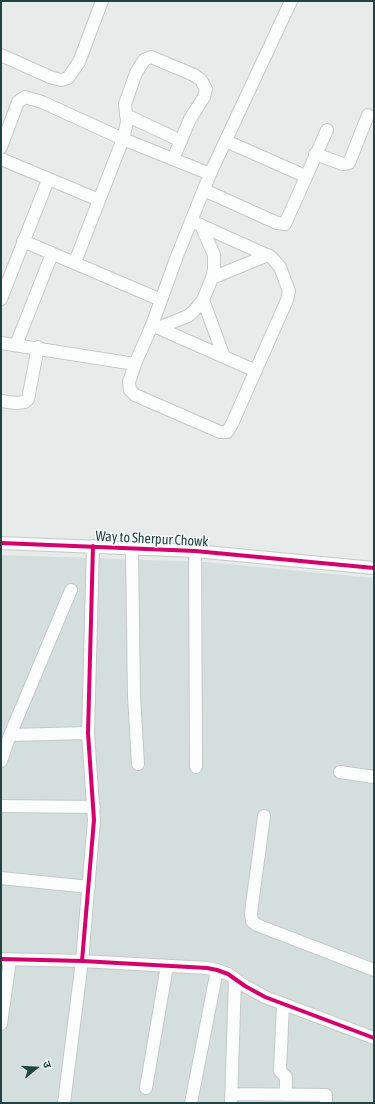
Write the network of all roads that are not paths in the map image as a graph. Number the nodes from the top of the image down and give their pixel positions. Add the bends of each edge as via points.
1 (102, 1) edge
2 (291, 1) edge
3 (1, 55) edge
4 (126, 115) junction
5 (368, 116) dead end
6 (327, 130) dead end
7 (123, 139) junction
8 (181, 141) junction
9 (226, 141) junction
10 (1, 147) edge
11 (315, 154) junction
12 (1, 159) edge
13 (173, 159) junction
14 (210, 174) junction
15 (305, 176) junction
16 (48, 180) junction
17 (204, 190) junction
18 (99, 200) junction
19 (196, 223) junction
20 (23, 241) junction
21 (52, 254) junction
22 (268, 255) junction
23 (75, 262) junction
24 (212, 278) junction
25 (1, 299) edge
26 (160, 300) junction
27 (203, 300) junction
28 (155, 327) junction
29 (1, 343) edge
30 (16, 345) junction
31 (38, 347) junction
32 (224, 357) junction
33 (135, 364) junction
34 (256, 370) junction
35 (1, 401) edge
36 (1, 543) edge
37 (93, 546) junction
38 (132, 549) junction
39 (194, 552) junction
40 (374, 568) edge
41 (71, 590) dead end
42 (88, 733) junction
43 (10, 735) junction
44 (1, 761) edge
45 (138, 764) dead end
46 (196, 767) dead end
47 (340, 772) dead end
48 (374, 777) edge
49 (1, 806) edge
50 (94, 807) junction
51 (264, 816) dead end
52 (1, 878) edge
53 (89, 887) junction
54 (5, 959) edge
55 (82, 961) junction
56 (167, 966) junction
57 (374, 968) edge
58 (217, 970) junction
59 (235, 979) junction
60 (282, 1004) junction
61 (1, 1024) edge
62 (374, 1038) edge
63 (146, 1088) dead end
64 (286, 1094) junction
65 (231, 1099) edge
66 (64, 1103) edge
67 (191, 1103) edge
68 (326, 1103) edge

1 - 3 street via 79,62 68,78 60,80 50,77
2 - 9 street
4 - 7 street
4 - 8 street
4 - 8 street via 124,111 127,98 136,73 146,59 155,58 194,75 204,85 205,94
5 - 11 street via 349,164
6 - 11 street
7 - 10 street via 42,102 25,97 18,102
7 - 13 street
7 - 18 street
8 - 13 street
9 - 14 street
9 - 15 street
11 - 15 street
12 - 16 street
13 - 14 street
14 - 17 street
15 - 17 street via 287,220 281,225
16 - 18 street
16 - 20 street
17 - 19 street
18 - 23 street
19 - 22 street
19 - 24 street via 214,255
19 - 26 street
20 - 21 street
20 - 25 street
21 - 23 street
21 - 30 street
22 - 24 street
22 - 34 street via 276,260 280,267 288,286 289,296
23 - 26 street
24 - 27 street
26 - 28 street
27 - 28 street via 188,316
27 - 32 street
28 - 32 street
28 - 33 street
29 - 30 street
30 - 31 street
31 - 33 street
31 - 35 street via 28,399 16,403
32 - 34 street
33 - 34 street via 129,386 135,395 223,432 230,430
36 - 37 street, Way to Sherpur Chowk
37 - 38 street, Way to Sherpur Chowk
37 - 42 street
38 - 39 street, Way to Sherpur Chowk
38 - 45 street via 134,696
39 - 40 street, Way to Sherpur Chowk
39 - 46 street
41 - 43 street
42 - 43 street
42 - 50 street
43 - 44 street
47 - 48 street
49 - 50 street
50 - 53 street
51 - 57 street via 250,915 252,921
52 - 53 street
53 - 55 street
54 - 55 street
54 - 61 street
55 - 56 street
55 - 66 street
56 - 58 street
56 - 63 street
58 - 59 street
58 - 67 street
59 - 60 street via 255,993
59 - 65 street
60 - 62 street
60 - 64 street via 280,1071 286,1077
64 - 65 street
64 - 68 street via 326,1095

